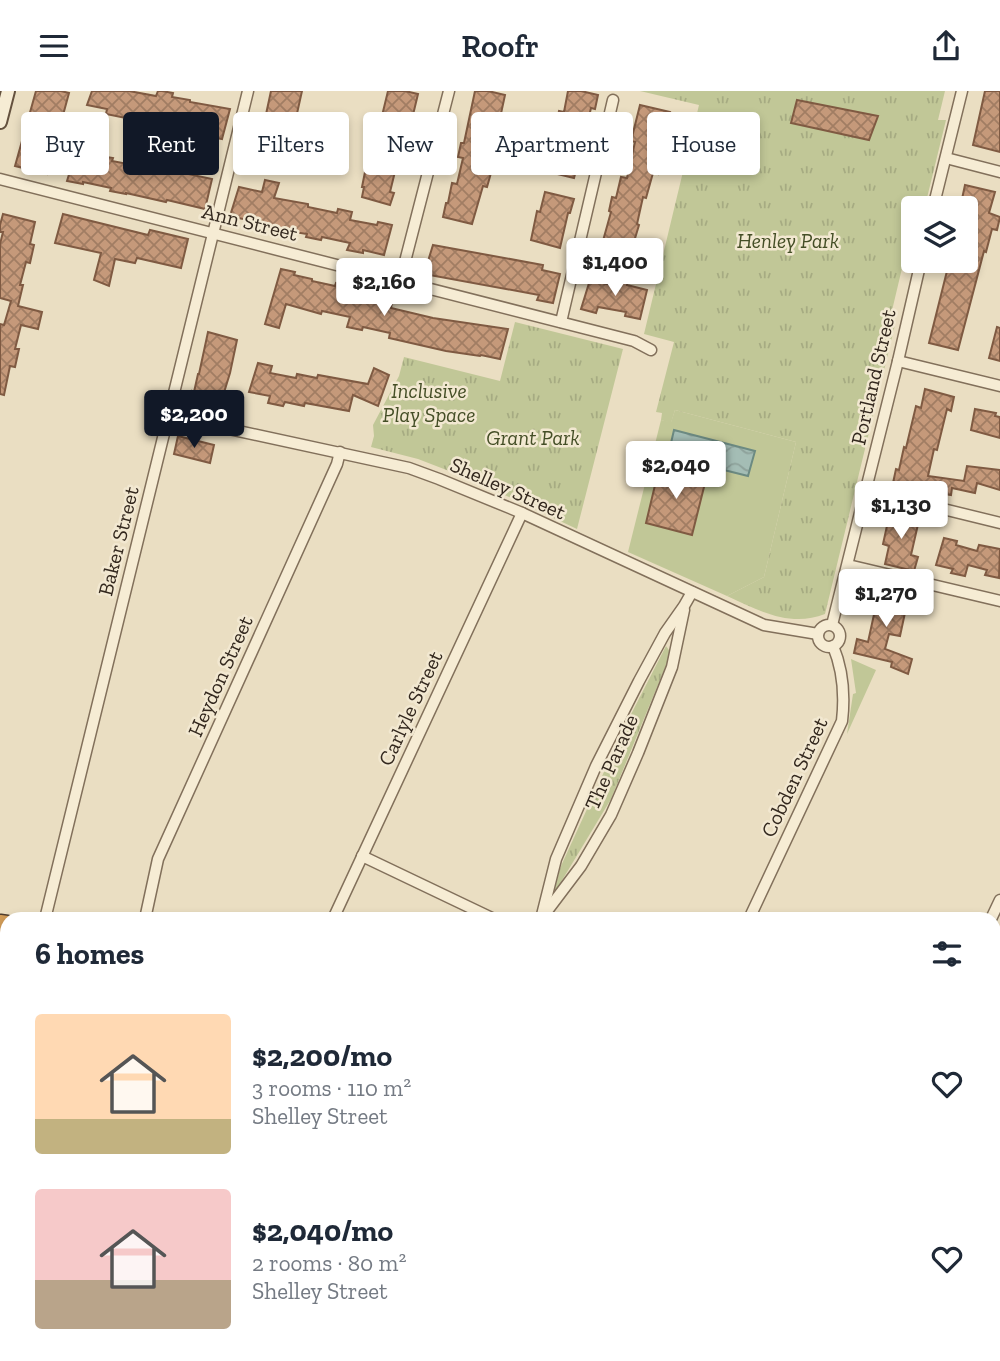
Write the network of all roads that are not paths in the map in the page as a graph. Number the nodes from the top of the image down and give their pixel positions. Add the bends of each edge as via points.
1 (8, 91) edge
2 (248, 91) edge
3 (449, 91) edge
4 (962, 91) edge
5 (613, 100) dead end
6 (0, 122) edge
7 (946, 158) junction
8 (1000, 172) edge
9 (0, 179) edge
10 (936, 196) edge
11 (214, 233) junction
12 (917, 273) edge
13 (400, 281) junction
14 (561, 322) junction
15 (651, 351) dead end
16 (898, 361) junction
17 (1000, 386) edge
18 (169, 417) junction
19 (340, 452) junction
20 (866, 491) junction
21 (522, 513) junction
22 (1000, 523) edge
23 (848, 565) junction
24 (692, 592) junction
25 (1000, 601) edge
26 (684, 606) junction
27 (832, 625) junction
28 (818, 633) junction
29 (833, 646) junction
30 (362, 856) junction
31 (47, 912) edge
32 (147, 912) edge
33 (336, 912) edge
34 (479, 912) edge
35 (543, 912) edge
36 (546, 912) edge
37 (752, 912) edge

1 - 6 main road
2 - 11 street, Baker Street
3 - 13 street
4 - 7 street
5 - 14 street
7 - 8 street
7 - 10 street
9 - 11 street, Ann Street
11 - 13 street, Ann Street
11 - 18 street, Baker Street
12 - 16 street, Portland Street
13 - 14 street, Ann Street
14 - 15 street, Ann Street via 634,341
16 - 17 street
16 - 20 street, Portland Street
18 - 19 street, Shelley Street
18 - 31 street, Baker Street
19 - 21 street, Shelley Street via 416,470
19 - 32 street, Heydon Street via 158,859
20 - 22 street
20 - 23 street, Portland Street
21 - 24 street, Shelley Street
21 - 30 street, Carlyle Street
23 - 25 street
23 - 27 street, Portland Street
24 - 26 street, The Parade
24 - 28 street, Shelley Street via 764,625
26 - 35 street, The Parade via 665,633 596,766 556,859
26 - 36 street, The Parade via 672,667 611,815
27 - 28 street via 823,626
27 - 29 street via 840,635
28 - 29 street via 821,644
29 - 37 street, Cobden Street via 844,695 842,721
30 - 33 street, Carlyle Street
30 - 34 street

